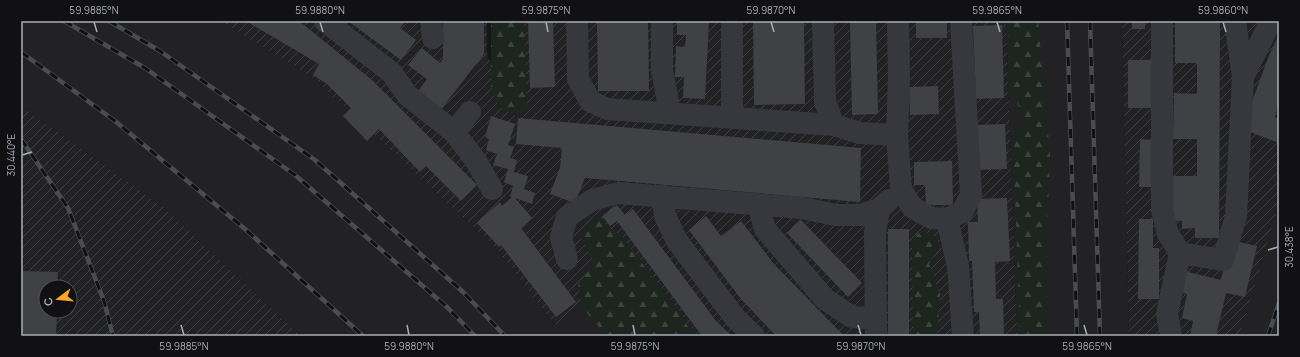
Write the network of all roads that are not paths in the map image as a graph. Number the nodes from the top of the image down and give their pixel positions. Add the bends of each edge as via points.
1 (324, 21) edge
2 (577, 21) edge
3 (662, 21) edge
4 (732, 21) edge
5 (823, 21) edge
6 (898, 21) edge
7 (961, 21) edge
8 (1162, 21) edge
9 (1235, 21) edge
10 (1271, 21) edge
11 (1243, 77) junction
12 (470, 112) dead end
13 (670, 113) junction
14 (732, 118) junction
15 (834, 125) junction
16 (454, 132) junction
17 (897, 135) junction
18 (492, 189) dead end
19 (902, 189) junction
20 (663, 196) junction
21 (758, 204) junction
22 (879, 209) junction
23 (946, 219) junction
24 (1180, 253) junction
25 (566, 259) dead end
26 (876, 328) edge
27 (754, 336) edge
28 (962, 336) edge
29 (1171, 336) edge

1 - 16 lane via 392,73 407,95
2 - 13 lane via 578,80 590,101 607,109
3 - 13 lane via 662,70
4 - 14 lane
5 - 15 lane via 824,102
6 - 17 lane
7 - 23 lane via 971,195 962,212
8 - 24 lane via 1162,210 1168,234
9 - 11 lane
10 - 11 lane
11 - 24 lane via 1236,216 1223,260
12 - 16 lane
13 - 14 lane
14 - 15 lane
15 - 17 lane via 860,132
16 - 18 lane via 476,161
17 - 19 lane
19 - 22 lane
19 - 23 lane via 912,207 931,218
20 - 21 lane
20 - 25 lane via 618,193 592,200 567,217 561,237
20 - 27 lane via 665,216 677,241 736,319
21 - 22 lane via 802,208 836,215 860,215
21 - 26 lane via 765,229 824,299 852,317
22 - 26 lane via 875,232
23 - 28 lane via 958,266
24 - 29 lane via 1167,314

